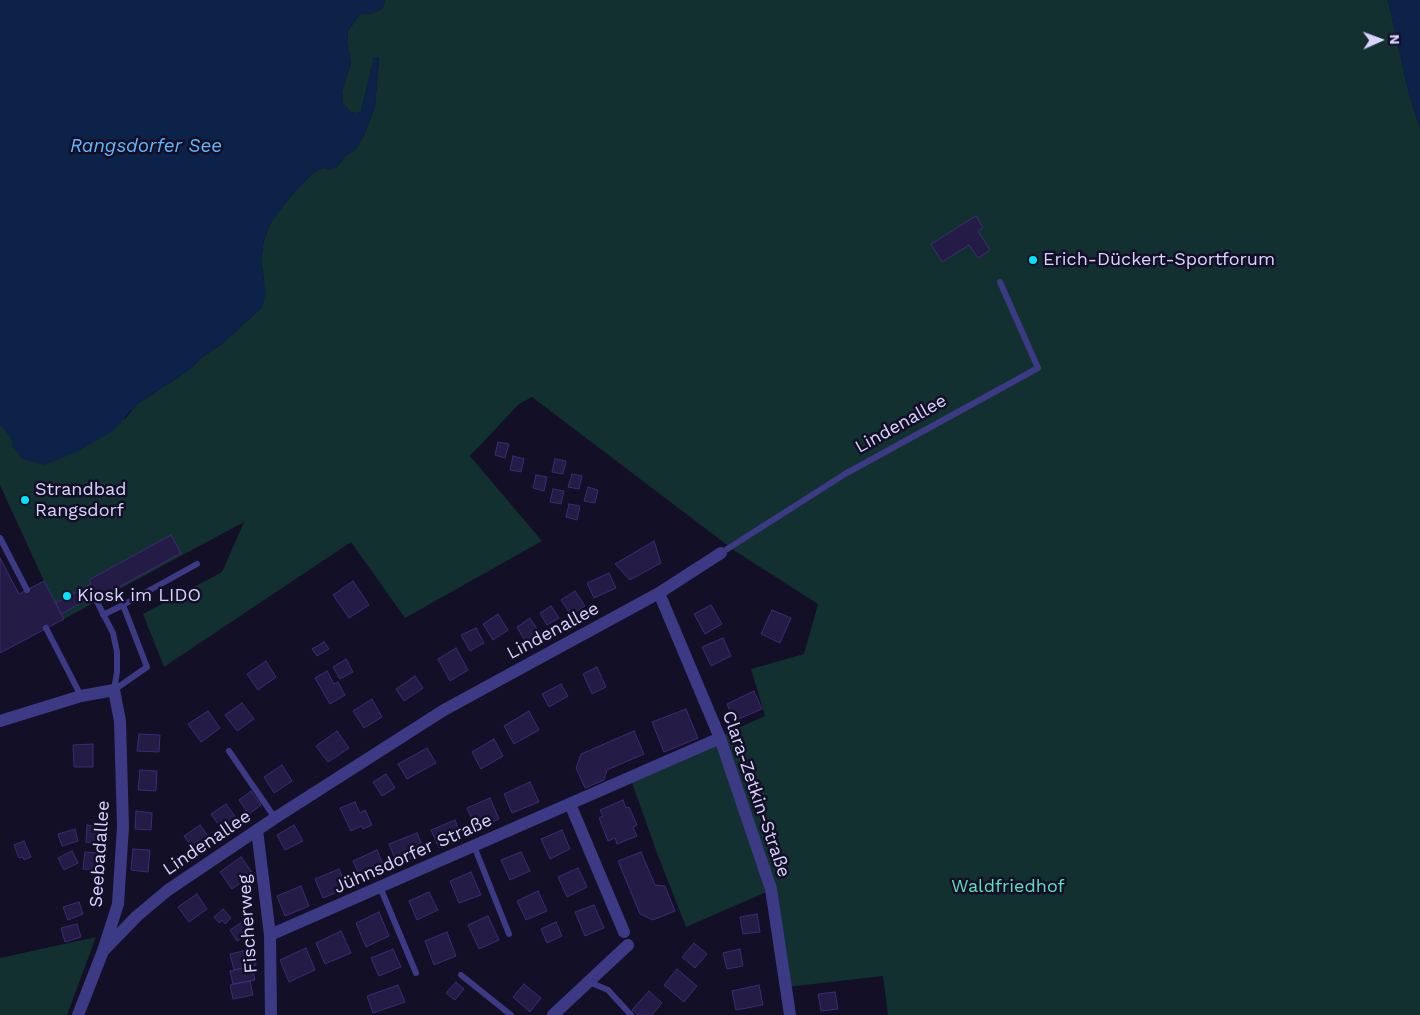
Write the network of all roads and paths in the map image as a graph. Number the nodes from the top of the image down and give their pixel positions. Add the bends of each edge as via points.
1 (1000, 282) dead end
2 (0, 538) edge
3 (721, 553) joint
4 (197, 564) dead end
5 (27, 590) dead end
6 (659, 593) junction
7 (94, 596) dead end
8 (123, 605) junction
9 (104, 615) junction
10 (46, 628) dead end
11 (114, 690) junction
12 (82, 696) junction
13 (1, 720) edge
14 (720, 738) junction
15 (230, 751) dead end
16 (570, 804) junction
17 (275, 818) junction
18 (257, 830) junction
19 (474, 846) junction
20 (380, 887) junction
21 (624, 932) dead end
22 (509, 934) dead end
23 (270, 935) junction
24 (628, 945) dead end
25 (103, 951) junction
26 (416, 973) dead end
27 (461, 975) dead end
28 (589, 982) junction
29 (78, 1015) edge
30 (271, 1015) edge
31 (511, 1015) edge
32 (553, 1015) edge
33 (631, 1015) edge
34 (790, 1015) edge

1 - 3 lane, Lindenallee via 1038,368 845,474
2 - 5 lane
3 - 6 street, Lindenallee
4 - 8 lane
6 - 14 street, Clara-Zetkin-Straße
6 - 17 street, Lindenallee via 444,710
7 - 9 lane
8 - 9 lane
8 - 11 lane via 147,667
9 - 11 lane via 117,652
10 - 12 lane
11 - 12 street
11 - 25 street, Seebadallee via 120,721 123,827 118,904
12 - 13 street
14 - 16 street, Jühnsdorfer Straße
14 - 34 street, Clara-Zetkin-Straße via 771,889
15 - 17 lane
16 - 19 street, Jühnsdorfer Straße
16 - 21 street
17 - 18 street, Lindenallee
18 - 23 street, Fischerweg
18 - 25 street, Lindenallee via 168,890 136,916
19 - 20 street, Jühnsdorfer Straße
19 - 22 lane
20 - 23 street, Jühnsdorfer Straße
20 - 26 lane
23 - 30 street, Fischerweg
24 - 28 street
25 - 29 street, Seebadallee
27 - 31 lane
28 - 32 street
28 - 33 lane via 608,990

